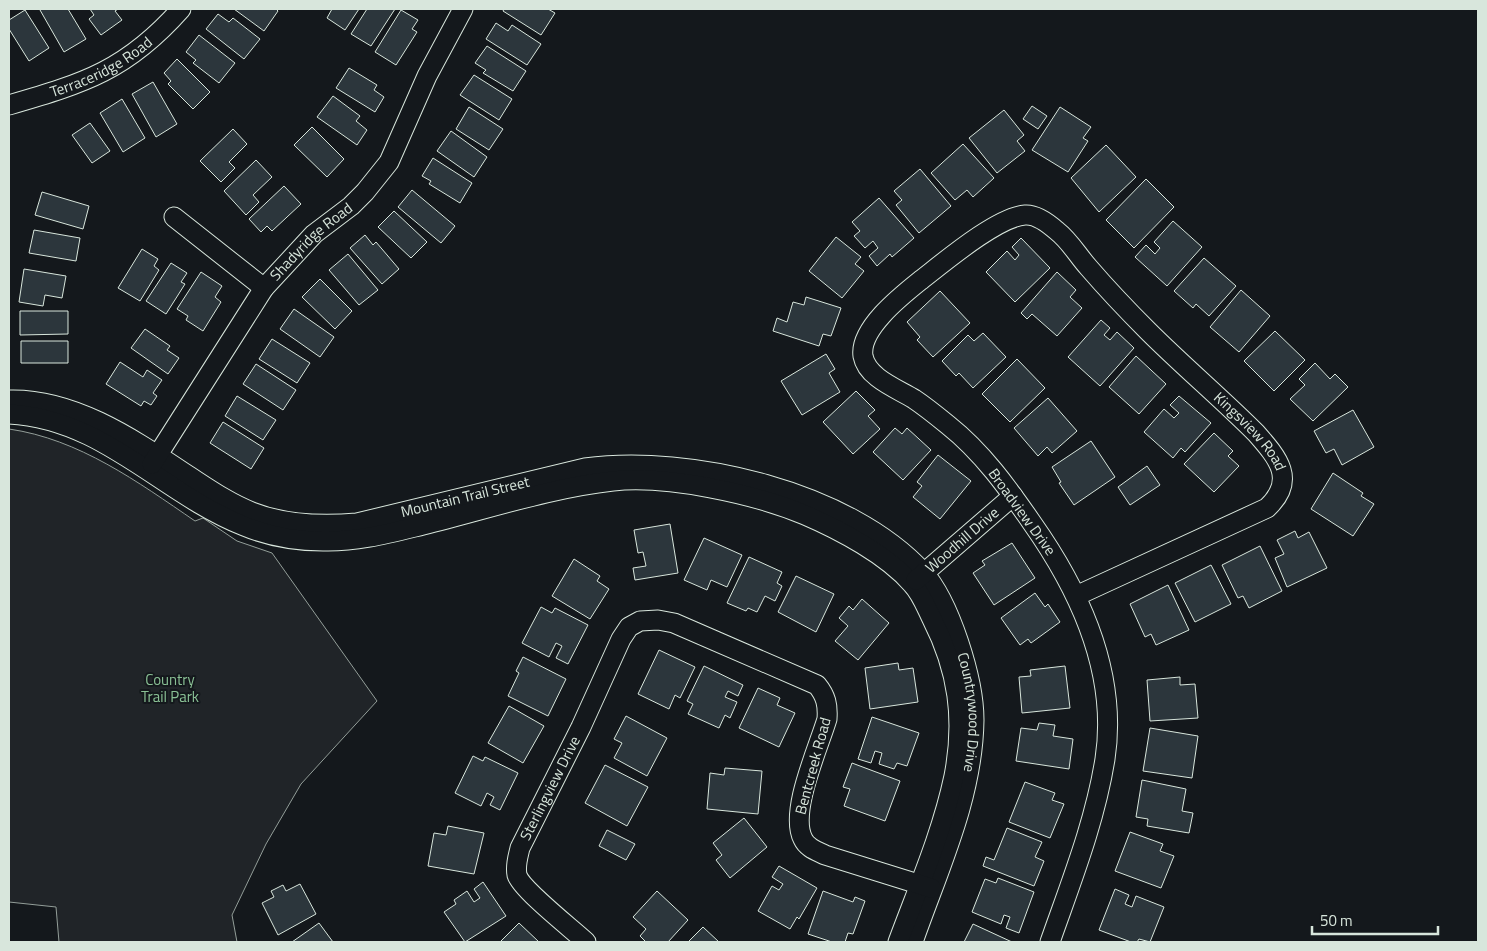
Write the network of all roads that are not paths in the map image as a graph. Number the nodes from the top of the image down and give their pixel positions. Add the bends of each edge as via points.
1 (181, 9) edge
2 (455, 11) edge
3 (9, 105) edge
4 (174, 217) dead end
5 (1036, 217) joint
6 (264, 288) junction
7 (9, 400) edge
8 (9, 414) edge
9 (153, 462) junction
10 (1013, 496) junction
11 (918, 578) junction
12 (1076, 596) junction
13 (640, 621) joint
14 (926, 886) junction
15 (586, 942) edge
16 (898, 942) edge
17 (913, 942) edge
18 (1050, 942) edge

1 - 3 street, Terraceridge Road via 148,44 110,70
2 - 6 street, Shadyridge Road via 389,162 365,192 314,234
4 - 6 street
5 - 10 street, Broadview Drive via 1026,215 1004,222 945,261 882,316 870,331 863,353 865,362 879,378 916,401 970,444
5 - 12 street, Kingsview Road via 1064,237 1150,333 1256,433 1278,461 1283,481 1275,500 1267,508
6 - 9 street, Shadyridge Road
7 - 9 street, Mountain Trail Street via 56,405 86,416
8 - 9 street, Mountain Trail Street via 67,425
9 - 11 street, Mountain Trail Street via 213,511 244,526 276,536 322,541 362,539 587,484 627,480 675,483 768,502 823,522
10 - 11 street, Woodhill Drive
10 - 12 street, Broadview Drive via 1047,544
11 - 14 street, Countrywood Drive via 952,664 959,732 954,776
12 - 18 street, Broadview Drive via 1092,635 1104,680 1105,757 1092,818
13 - 14 street, Bentcreek Road via 674,623 817,685 828,706 827,719 802,795 798,817 802,838 812,849 825,855
13 - 15 street, Sterlingview Drive via 629,627 621,640 516,862 517,876 528,890
14 - 16 street, Countrywood Drive
14 - 17 street, Countrywood Drive

